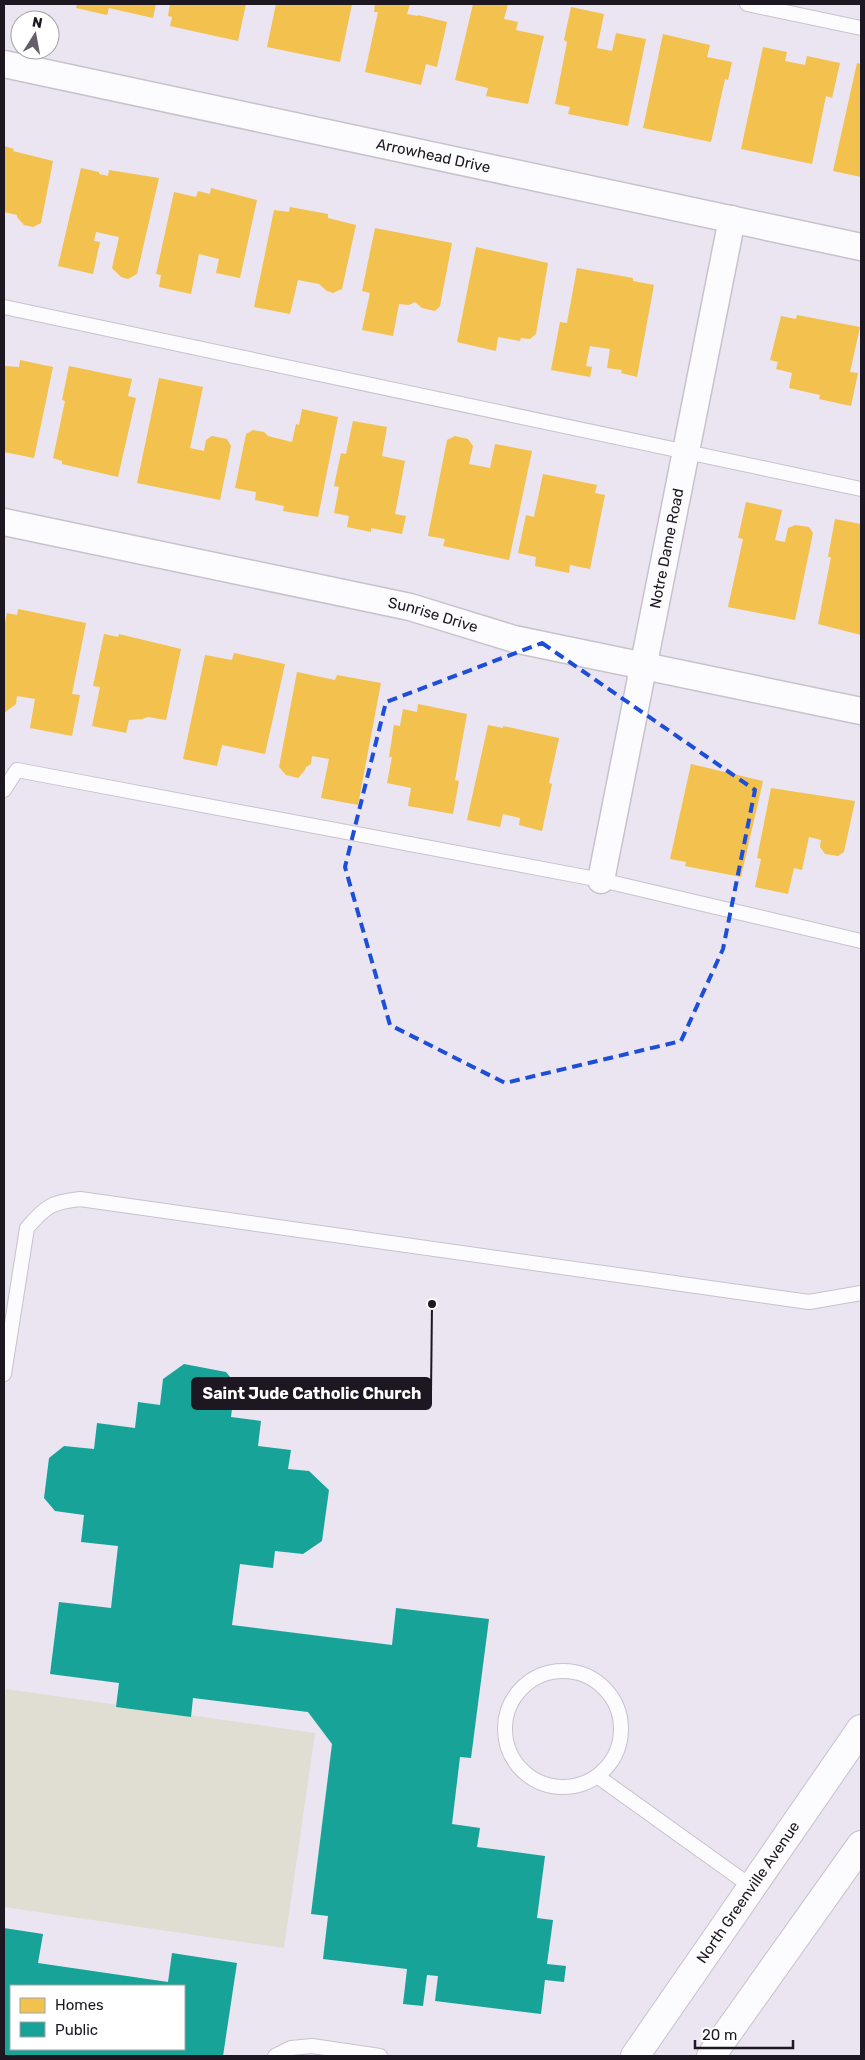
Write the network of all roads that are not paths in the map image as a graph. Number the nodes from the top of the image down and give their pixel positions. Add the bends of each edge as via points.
1 (747, 4) edge
2 (861, 28) edge
3 (4, 64) edge
4 (732, 219) junction
5 (861, 247) edge
6 (4, 307) edge
7 (686, 452) junction
8 (861, 489) edge
9 (4, 522) edge
10 (644, 666) junction
11 (861, 711) edge
12 (4, 790) edge
13 (601, 880) junction
14 (861, 941) edge
15 (861, 1293) edge
16 (4, 1374) edge
17 (861, 1729) edge
18 (598, 1776) junction
19 (861, 1845) edge
20 (752, 1887) junction
21 (276, 2056) edge
22 (380, 2056) edge
23 (635, 2056) edge
24 (711, 2056) edge

1 - 2 lane
3 - 4 street, Arrowhead Drive
4 - 5 street, Arrowhead Drive
4 - 7 street, Notre Dame Road
6 - 7 lane
7 - 8 lane
7 - 10 street, Notre Dame Road
9 - 10 street, Sunrise Drive via 410,607 514,639
10 - 11 street, Sunrise Drive
10 - 13 street, Notre Dame Road
12 - 13 lane via 17,770
13 - 14 lane
15 - 16 lane via 810,1302 80,1199 58,1201 41,1212 27,1228
17 - 20 main road, North Greenville Avenue
18 - 18 lane via 617,1752 622,1730 618,1708 605,1688 586,1676 564,1671 541,1675 522,1687 509,1706 504,1728 509,1751 521,1770 540,1783 563,1788 585,1784
18 - 20 lane
19 - 24 main road
20 - 23 main road, North Greenville Avenue
21 - 22 lane via 291,2048 312,2046

